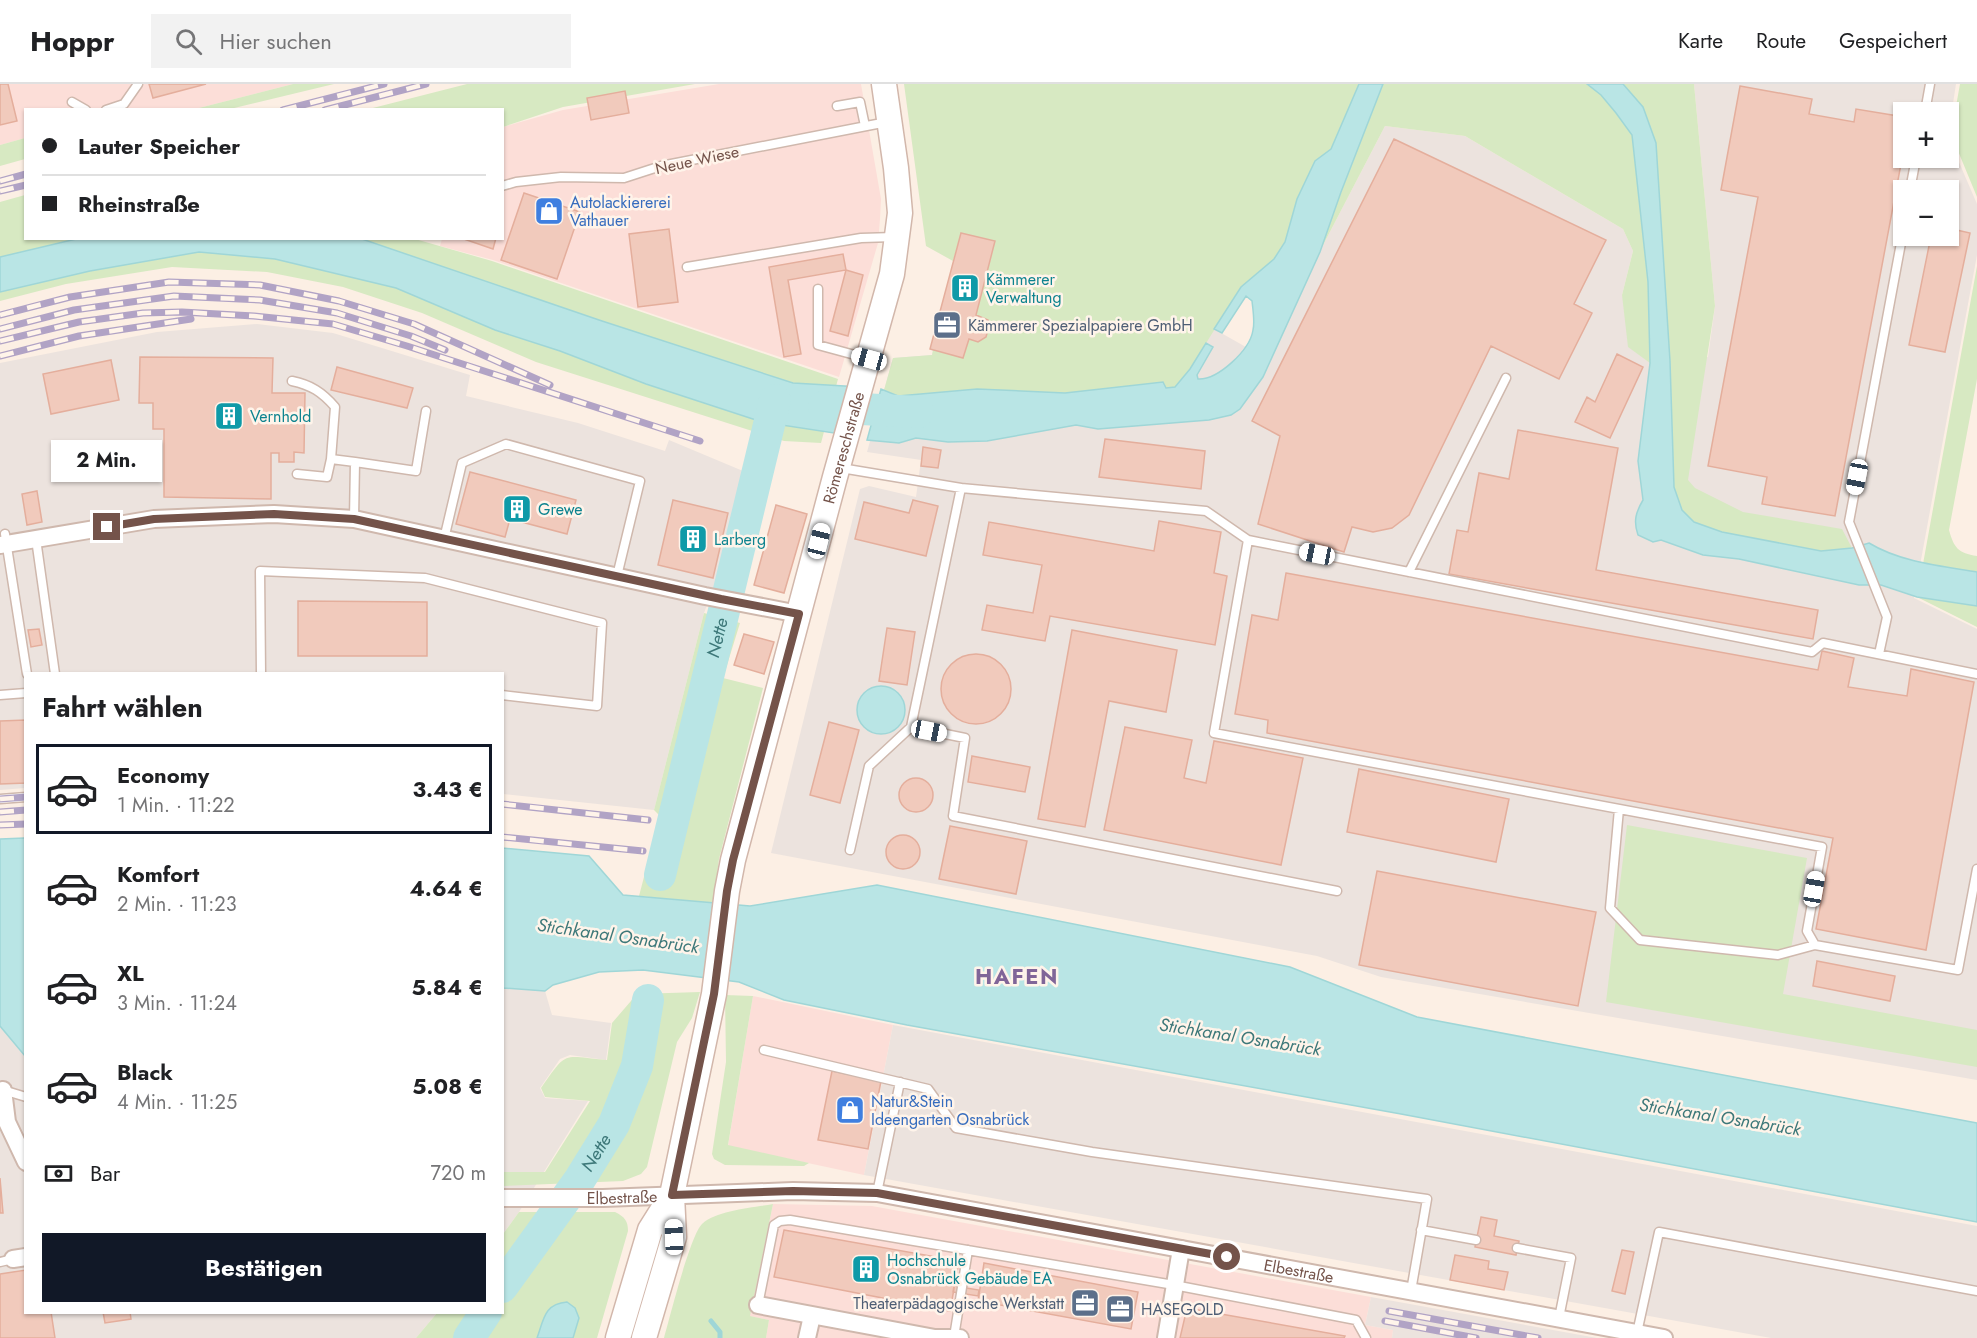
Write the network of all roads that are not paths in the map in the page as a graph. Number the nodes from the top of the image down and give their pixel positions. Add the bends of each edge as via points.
1 (138, 84) edge
2 (884, 84) edge
3 (1929, 85) edge
4 (72, 102) dead end
5 (1926, 102) edge
6 (837, 106) dead end
7 (82, 108) edge
8 (112, 108) edge
9 (890, 122) junction
10 (865, 126) junction
11 (504, 185) edge
12 (898, 237) junction
13 (1900, 246) edge
14 (687, 267) dead end
15 (818, 289) dead end
16 (869, 359) junction
17 (1506, 378) dead end
18 (292, 381) dead end
19 (426, 411) dead end
20 (331, 459) junction
21 (355, 462) junction
22 (838, 467) junction
23 (297, 474) dead end
24 (961, 488) junction
25 (354, 519) junction
26 (36, 539) junction
27 (444, 539) junction
28 (1248, 540) junction
29 (4, 541) edge
30 (1409, 572) junction
31 (616, 576) junction
32 (799, 614) junction
33 (1879, 654) junction
34 (27, 672) edge
35 (55, 672) edge
36 (261, 672) edge
37 (1977, 674) edge
38 (24, 693) edge
39 (0, 695) edge
40 (504, 695) edge
41 (911, 727) junction
42 (24, 797) edge
43 (0, 799) edge
44 (1619, 809) junction
45 (850, 850) dead end
46 (1977, 869) edge
47 (1337, 891) dead end
48 (1815, 945) junction
49 (764, 1050) dead end
50 (900, 1082) junction
51 (1, 1089) edge
52 (24, 1096) edge
53 (24, 1158) edge
54 (877, 1193) junction
55 (672, 1195) junction
56 (504, 1198) edge
57 (1421, 1230) junction
58 (1476, 1240) dead end
59 (1517, 1248) dead end
60 (1181, 1249) junction
61 (968, 1250) junction
62 (1174, 1285) junction
63 (1411, 1291) junction
64 (1977, 1291) edge
65 (758, 1305) joint
66 (812, 1316) junction
67 (1559, 1318) junction
68 (1637, 1333) junction
69 (889, 1334) edge
70 (957, 1337) edge
71 (618, 1338) edge
72 (644, 1338) edge
73 (807, 1338) edge
74 (1166, 1338) edge
75 (1366, 1338) edge
76 (1664, 1338) edge

1 - 8 lane via 124,104
2 - 9 main road, Römereschstraße
3 - 5 lane
4 - 7 lane
6 - 10 lane via 860,102
9 - 10 lane, Neue Wiese
9 - 12 main road, Römereschstraße via 900,213
10 - 11 lane, Neue Wiese via 661,166 624,178 561,177
12 - 14 lane via 861,238
12 - 16 main road, Römereschstraße
13 - 33 lane via 1849,522 1887,617
15 - 16 lane via 818,345
16 - 22 main road, Römereschstraße
17 - 30 lane
18 - 20 lane via 323,393 335,407
19 - 21 lane via 416,471
20 - 21 lane
20 - 23 lane via 327,477
21 - 25 lane
22 - 24 lane
22 - 32 main road, Römereschstraße
24 - 28 lane via 1206,511
24 - 41 lane
25 - 26 street via 274,514 154,519
25 - 27 street
26 - 29 street
26 - 35 lane
27 - 31 street
27 - 31 lane via 462,462 506,444 640,481
28 - 30 lane
28 - 44 lane via 1214,733
29 - 34 lane
30 - 33 lane via 1812,652 1823,643
31 - 32 street
32 - 55 main road, Römereschstraße via 733,860 714,994
33 - 37 lane
36 - 40 lane via 260,571 425,578 602,623 597,706
38 - 39 lane
41 - 45 lane via 869,766
41 - 47 lane via 965,738 953,816
42 - 43 lane
44 - 48 lane via 1822,847 1807,931
44 - 48 lane via 1610,908 1640,940 1778,955
46 - 48 lane via 1958,970
49 - 50 lane
50 - 54 lane
50 - 57 lane via 928,1089 956,1128 1092,1152 1427,1199
51 - 52 lane
51 - 53 street via 7,1122
54 - 55 street, Elbestraße
54 - 60 street, Elbestraße
55 - 56 street, Elbestraße
55 - 71 main road, Römereschstraße via 650,1230
55 - 72 main road, Römereschstraße via 674,1237
57 - 58 lane
57 - 63 lane
59 - 67 lane via 1571,1258
60 - 62 street
60 - 63 street, Elbestraße
61 - 62 lane
61 - 65 lane via 780,1221 774,1225
61 - 70 lane
62 - 74 street
62 - 75 lane via 1356,1320
63 - 67 street, Elbestraße
64 - 68 lane via 1659,1232
65 - 66 street
66 - 69 street
66 - 73 street
67 - 68 street, Elbestraße
68 - 76 street, Elbestraße
69 - 70 street

